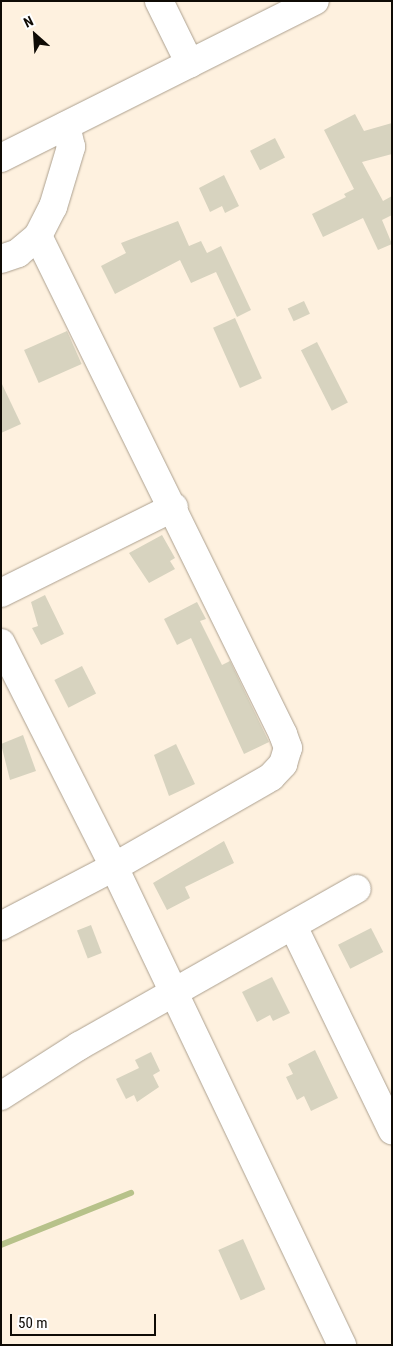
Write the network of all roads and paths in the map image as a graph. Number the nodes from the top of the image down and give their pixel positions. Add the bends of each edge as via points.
1 (160, 1) edge
2 (316, 1) edge
3 (190, 64) junction
4 (66, 126) junction
5 (1, 158) edge
6 (38, 236) junction
7 (1, 259) edge
8 (174, 507) junction
9 (1, 594) edge
10 (1, 643) edge
11 (114, 867) junction
12 (357, 889) dead end
13 (1, 926) edge
14 (294, 928) junction
15 (175, 995) junction
16 (1, 1096) edge
17 (392, 1130) edge
18 (342, 1345) edge

1 - 3 street
2 - 3 street
3 - 4 street
4 - 5 street
4 - 6 street via 71,147 53,207
6 - 7 street via 18,253
6 - 8 street
8 - 9 street
8 - 11 street via 288,748 283,764 271,777
10 - 11 street
11 - 13 street
11 - 15 street
12 - 14 street
14 - 15 street
14 - 17 street
15 - 16 street via 79,1046
15 - 18 street

